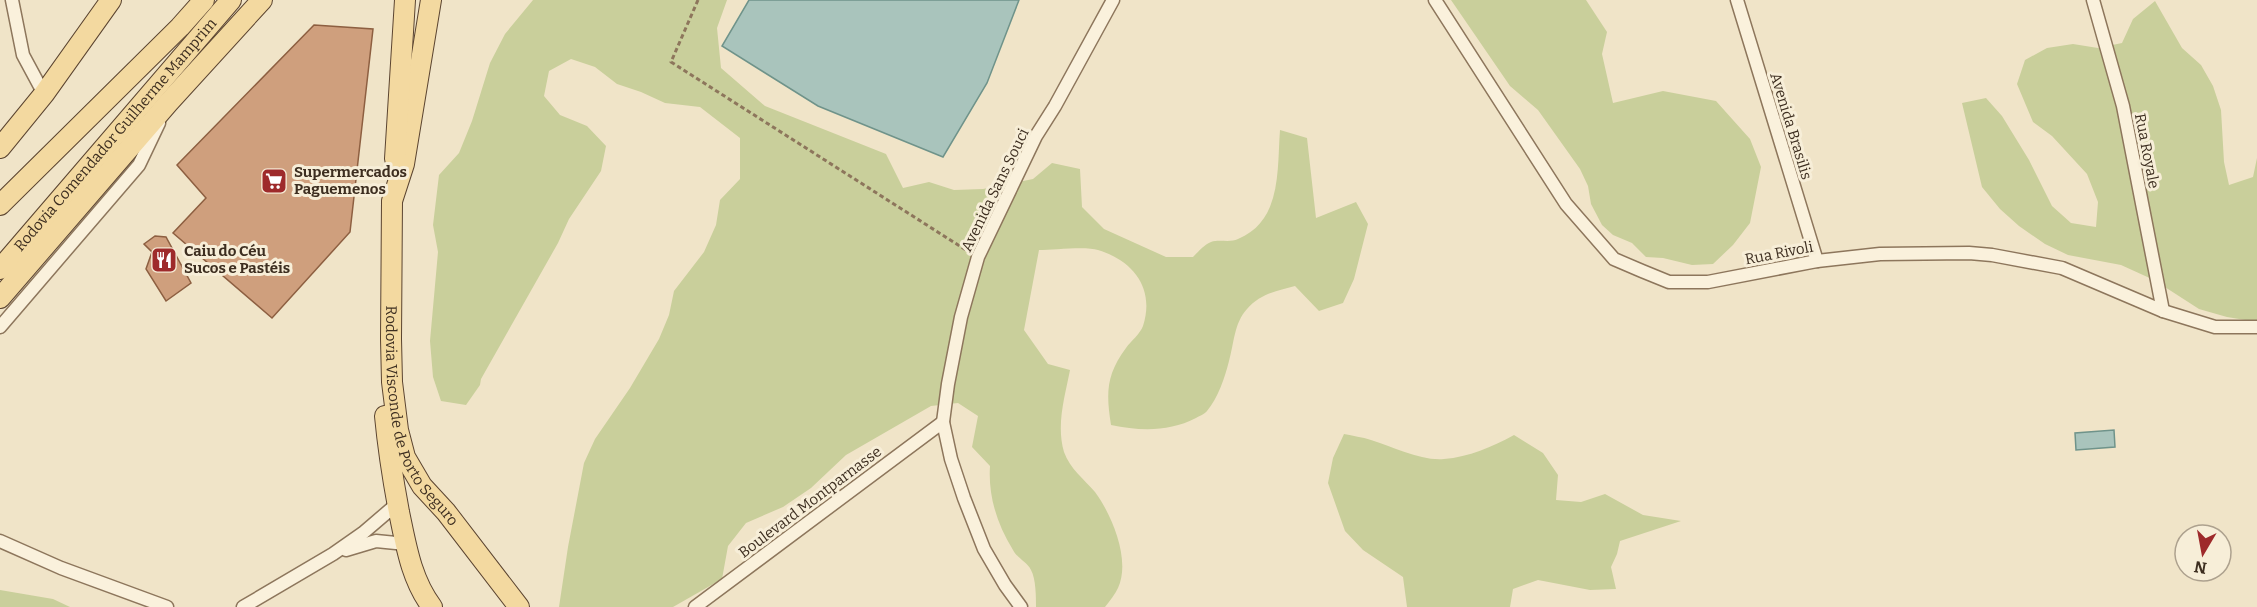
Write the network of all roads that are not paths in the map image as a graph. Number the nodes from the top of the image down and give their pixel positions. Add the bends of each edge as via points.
1 (12, 0) edge
2 (111, 0) edge
3 (204, 0) edge
4 (231, 0) edge
5 (262, 0) edge
6 (405, 0) edge
7 (431, 0) edge
8 (1113, 0) edge
9 (1435, 0) edge
10 (1737, 0) edge
11 (2092, 0) edge
12 (44, 94) junction
13 (169, 102) junction
14 (0, 148) edge
15 (392, 201) junction
16 (0, 205) edge
17 (1817, 261) junction
18 (0, 269) edge
19 (0, 298) edge
20 (2163, 311) junction
21 (0, 327) edge
22 (2257, 327) edge
23 (944, 422) junction
24 (398, 503) junction
25 (0, 541) edge
26 (406, 544) junction
27 (333, 554) junction
28 (166, 607) edge
29 (243, 607) edge
30 (432, 607) edge
31 (519, 607) edge
32 (695, 607) edge
33 (1021, 607) edge

1 - 12 street via 23,55
2 - 12 main road
3 - 16 main road, Rodovia Comendador Guilherme Mamprim
4 - 18 main road, Rodovia Comendador Guilherme Mamprim
5 - 13 main road
6 - 15 main road, Rodovia Visconde de Porto Seguro
7 - 15 main road via 405,164
8 - 23 street, Avenida Sans Souci via 1036,136 978,257 952,360
9 - 17 street, Rua Rivoli via 1566,204 1614,259 1669,282 1708,282
10 - 17 street, Avenida Brasilis
11 - 20 street, Rua Royale via 2123,106
12 - 14 main road
13 - 19 main road
13 - 21 street via 139,165
15 - 24 main road, Rodovia Visconde de Porto Seguro via 382,387 388,453
15 - 31 main road, Rodovia Visconde de Porto Seguro via 392,382 405,457 422,486
17 - 20 street, Rua Rivoli via 1880,254 1992,255 2062,268
20 - 22 street, Rua Rivoli via 2215,327
23 - 32 street, Boulevard Montparnasse
23 - 33 street, Avenida Sans Souci via 951,459 984,549
24 - 26 main road, Rodovia Visconde de Porto Seguro
24 - 27 street
25 - 28 street
26 - 27 street via 376,541
26 - 30 main road, Rodovia Visconde de Porto Seguro via 415,578
27 - 29 street

